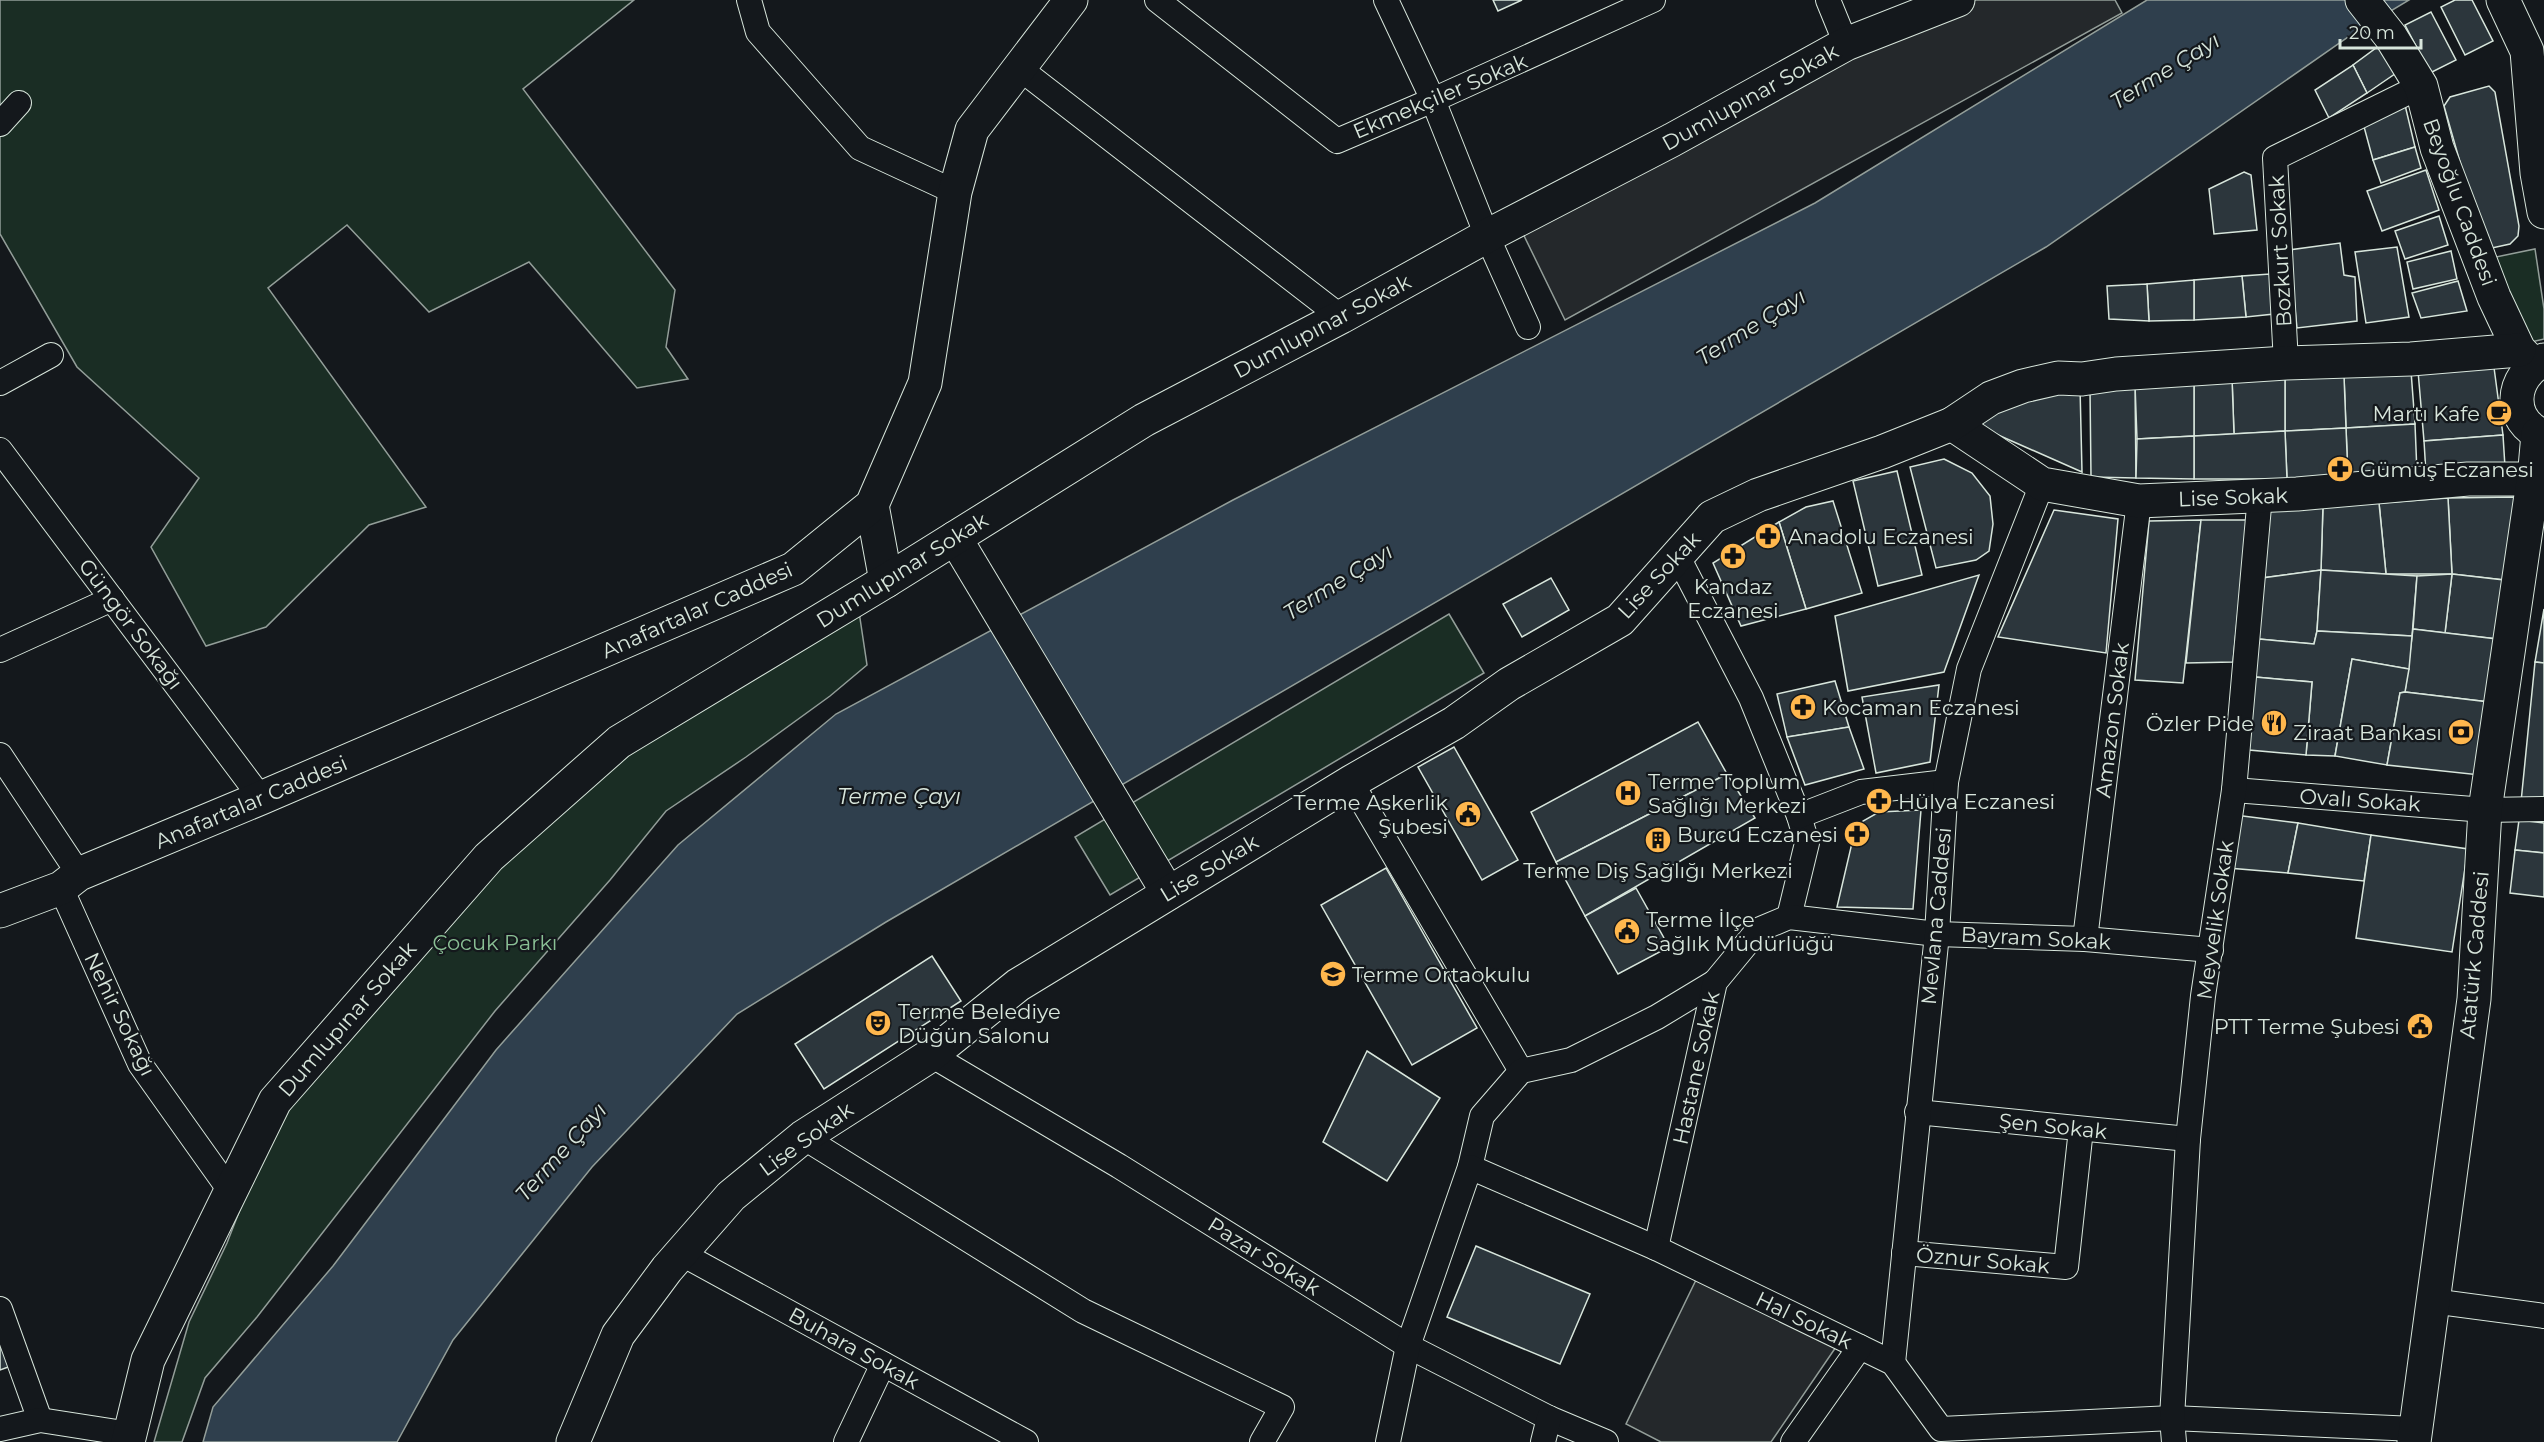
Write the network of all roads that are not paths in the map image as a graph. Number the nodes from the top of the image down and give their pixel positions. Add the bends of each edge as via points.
1 (749, 0) edge
2 (1071, 0) edge
3 (1157, 0) edge
4 (1386, 0) edge
5 (1653, 0) edge
6 (1828, 0) edge
7 (1958, 0) edge
8 (2362, 0) edge
9 (2503, 0) edge
10 (1846, 44) junction
11 (1019, 68) junction
12 (2421, 86) junction
13 (1433, 100) junction
14 (19, 104) dead end
15 (0, 124) edge
16 (2538, 132) edge
17 (2540, 172) edge
18 (955, 192) junction
19 (2544, 212) edge
20 (1487, 236) junction
21 (1341, 317) junction
22 (1528, 327) dead end
23 (51, 355) dead end
24 (2532, 358) edge
25 (2286, 363) junction
26 (0, 383) edge
27 (1952, 424) junction
28 (0, 450) edge
29 (2539, 455) edge
30 (2043, 484) junction
31 (2260, 495) junction
32 (2139, 501) junction
33 (872, 505) junction
34 (955, 538) junction
35 (1678, 558) junction
36 (886, 580) junction
37 (112, 599) junction
38 (0, 650) edge
39 (0, 755) edge
40 (1351, 782) junction
41 (1946, 782) junction
42 (2234, 790) junction
43 (261, 798) junction
44 (2544, 809) edge
45 (2485, 810) junction
46 (1799, 816) junction
47 (70, 881) junction
48 (1168, 893) junction
49 (0, 911) edge
50 (1789, 917) junction
51 (1937, 934) junction
52 (2085, 939) junction
53 (2211, 950) junction
54 (1715, 982) junction
55 (931, 1055) junction
56 (1521, 1071) junction
57 (1917, 1112) junction
58 (2081, 1128) junction
59 (803, 1137) junction
60 (2188, 1139) junction
61 (1470, 1167) junction
62 (231, 1192) junction
63 (1656, 1248) junction
64 (1904, 1253) junction
65 (682, 1254) junction
66 (2432, 1301) junction
67 (0, 1309) edge
68 (2544, 1316) edge
69 (1408, 1346) junction
70 (1860, 1347) junction
71 (1893, 1363) junction
72 (883, 1364) junction
73 (1549, 1418) junction
74 (2172, 1418) junction
75 (40, 1420) junction
76 (0, 1429) edge
77 (1943, 1435) edge
78 (2414, 1435) edge
79 (129, 1438) edge
80 (573, 1442) edge
81 (846, 1442) edge
82 (1026, 1442) edge
83 (1262, 1442) edge
84 (1388, 1442) edge
85 (1543, 1442) edge
86 (1606, 1442) edge
87 (1793, 1442) edge
88 (2174, 1442) edge

1 - 18 street via 758,32 860,148
2 - 11 street, Anafartalar Caddesi
3 - 13 street, Ekmekçiler Sokak via 1337,141
4 - 13 street
5 - 13 street, Ekmekçiler Sokak
6 - 10 street
7 - 10 street, Dumlupınar Sokak
8 - 12 street, Beyoğlu Caddesi
9 - 16 street via 2527,51
10 - 20 street, Dumlupınar Sokak
11 - 18 street, Anafartalar Caddesi via 972,130
11 - 21 street
12 - 24 street, Beyoğlu Caddesi via 2437,148 2494,297
12 - 25 street, Bozkurt Sokak via 2275,158
13 - 20 street
14 - 15 street
16 - 17 street
17 - 19 street
18 - 33 street, Anafartalar Caddesi via 925,383
20 - 21 street, Dumlupınar Sokak
20 - 22 street
21 - 34 street, Dumlupınar Sokak via 1144,420
23 - 26 street
24 - 25 street, Lise Sokak
24 - 29 street via 2517,395 2517,407
25 - 27 street, Lise Sokak via 2058,378 1991,398
27 - 30 street, Lise Sokak
27 - 35 street, Lise Sokak via 1882,453 1758,495 1712,517
28 - 37 street, Güngör Sokağı
29 - 31 street, Lise Sokak via 2468,479
29 - 45 street, Atatürk Caddesi
30 - 32 street, Lise Sokak
30 - 41 street, Mevlana Caddesi via 1969,669
31 - 32 street, Lise Sokak
31 - 42 street, Meyvelik Sokak
32 - 52 street, Amazon Sokak
33 - 36 street
33 - 43 street, Anafartalar Caddesi via 794,570
34 - 36 street, Dumlupınar Sokak
34 - 48 street
35 - 40 street, Lise Sokak via 1620,620
35 - 46 street via 1750,698
36 - 62 street, Dumlupınar Sokak via 619,742 489,857 275,1101
37 - 38 street
37 - 43 street, Güngör Sokağı
39 - 47 street, Nehir Sokağı
40 - 48 street, Lise Sokak
40 - 56 street
41 - 46 street via 1860,792
41 - 51 street, Mevlana Caddesi
42 - 45 street, Ovalı Sokak
42 - 53 street, Meyvelik Sokak
43 - 47 street, Anafartalar Caddesi
44 - 45 street, Ovalı Sokak
45 - 66 street, Atatürk Caddesi via 2474,999
46 - 50 street via 1807,843
47 - 49 street, Anafartalar Caddesi
47 - 62 street, Nehir Sokağı via 140,1064
48 - 55 street, Lise Sokak via 1018,985
50 - 51 street, Bayram Sokak
50 - 54 street, Hastane Sokak via 1758,930
51 - 52 street, Bayram Sokak
51 - 57 street, Mevlana Caddesi
52 - 53 street, Bayram Sokak
53 - 60 street, Meyvelik Sokak
54 - 56 street via 1657,1017 1571,1060
54 - 63 street, Hastane Sokak
55 - 59 street, Lise Sokak
55 - 69 street, Pazar Sokak via 1119,1166
56 - 61 street via 1482,1116
57 - 58 street, Şen Sokak
57 - 64 street, Mevlana Caddesi
58 - 60 street, Şen Sokak
58 - 64 street, Öznur Sokak via 2066,1268
59 - 65 street, Lise Sokak via 731,1196
59 - 83 street via 1083,1311 1282,1407
60 - 74 street, Meyvelik Sokak
61 - 63 street, Hal Sokak
61 - 69 street
62 - 79 street, Dumlupınar Sokak via 148,1360
63 - 70 street, Hal Sokak
64 - 71 street, Mevlana Caddesi
65 - 72 street, Buhara Sokak
65 - 80 street, Lise Sokak via 618,1335
66 - 68 street
66 - 78 street, Atatürk Caddesi
67 - 75 street
69 - 73 street, Pazar Sokak
69 - 84 street
70 - 71 street, Hal Sokak
70 - 87 street
71 - 77 street, Hal Sokak
72 - 81 street
72 - 82 street, Buhara Sokak
73 - 85 street
73 - 86 street, Pazar Sokak
74 - 77 street, Hal Sokak
74 - 78 street, Hal Sokak
74 - 88 street, Meyvelik Sokak
75 - 76 street
75 - 79 street

